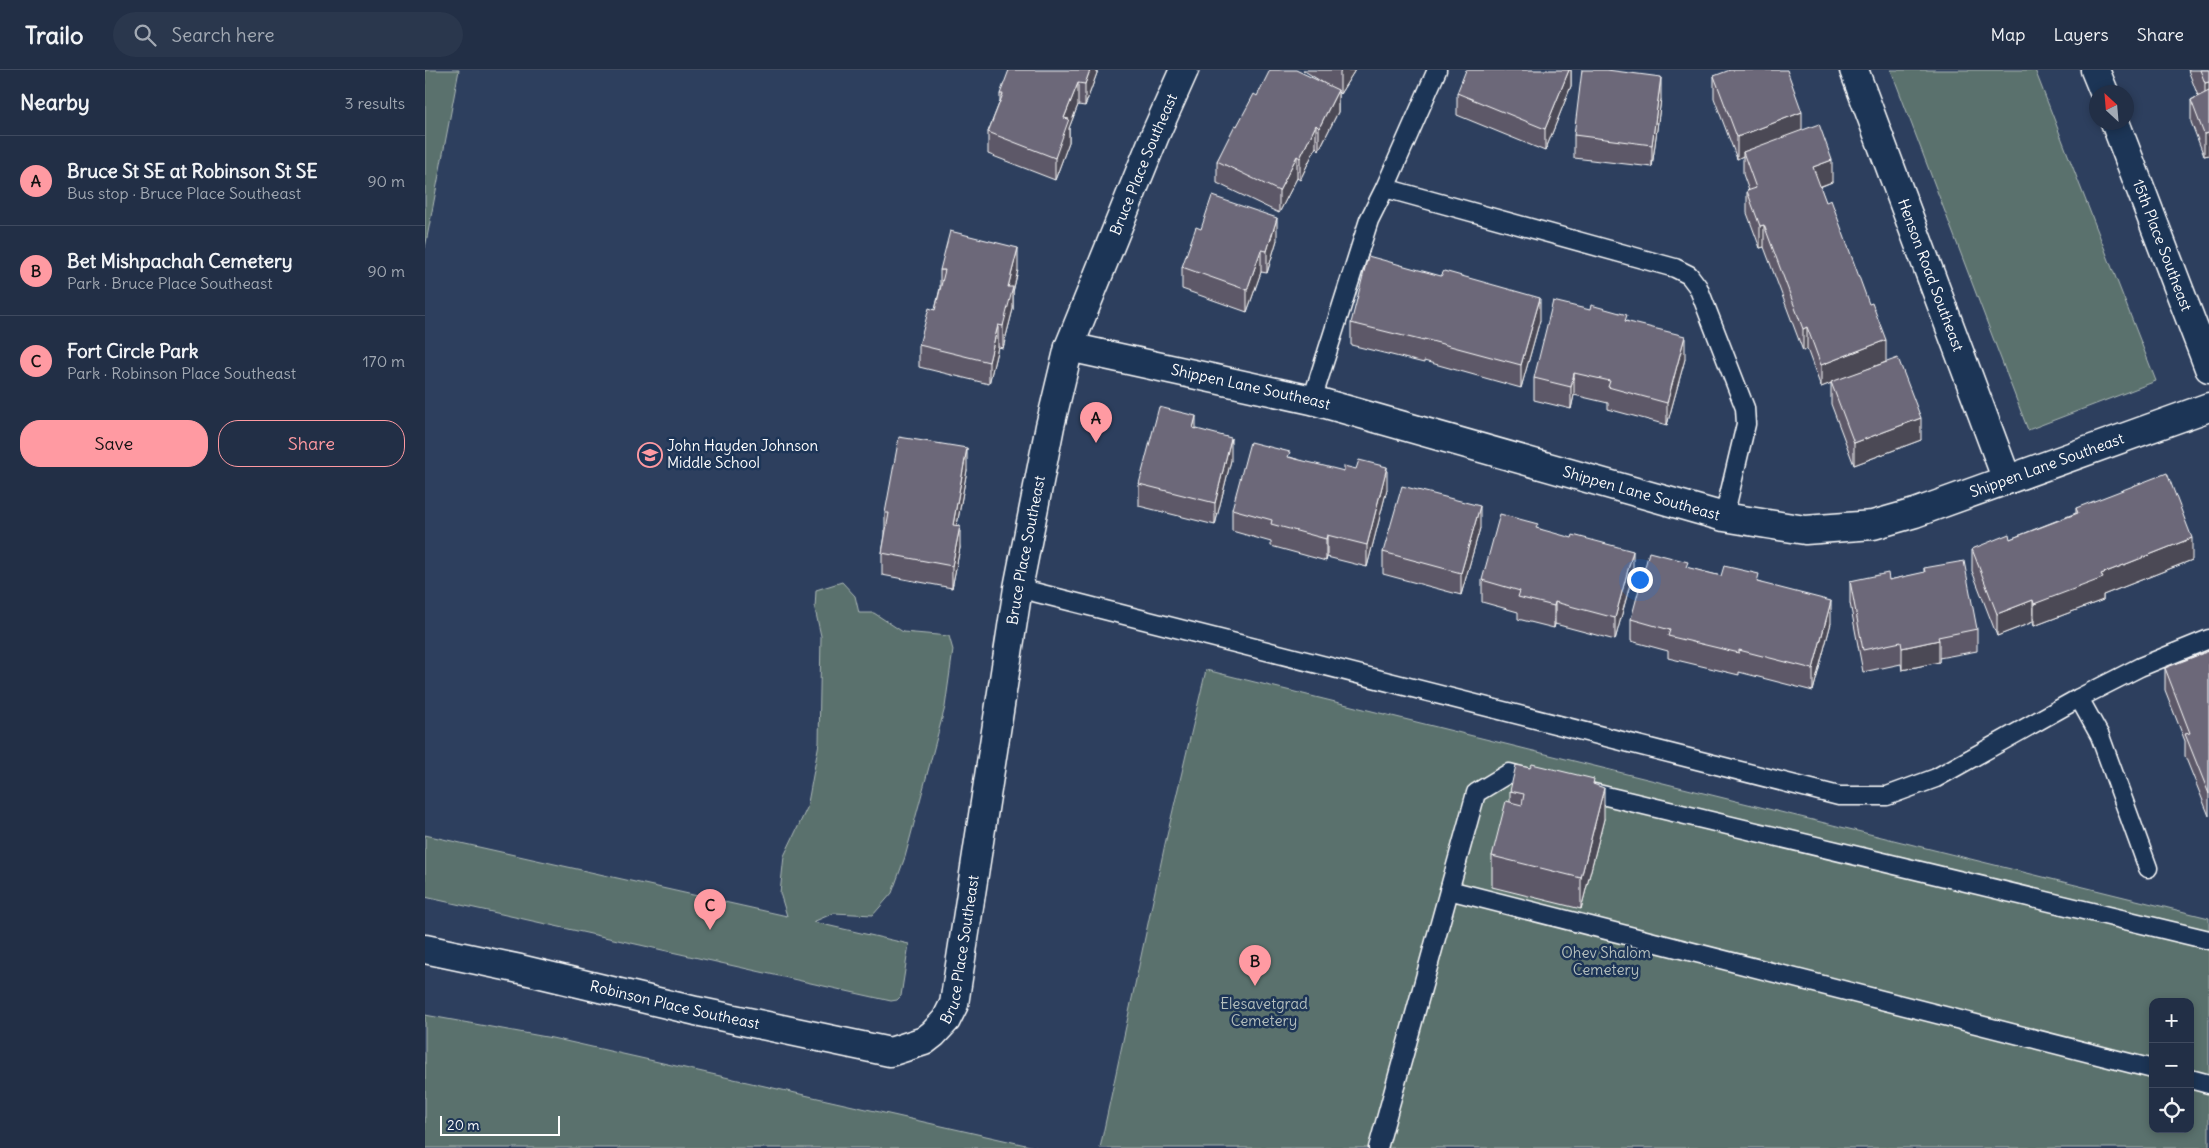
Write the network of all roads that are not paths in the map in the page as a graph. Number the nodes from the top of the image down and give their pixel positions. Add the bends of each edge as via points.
1 (1184, 70) edge
2 (1437, 70) edge
3 (1854, 70) edge
4 (2095, 70) edge
5 (2101, 85) edge
6 (2118, 130) edge
7 (1385, 188) junction
8 (1069, 347) junction
9 (2209, 368) edge
10 (1312, 400) junction
11 (2209, 407) edge
12 (2007, 480) junction
13 (1724, 517) junction
14 (1018, 588) junction
15 (2209, 639) edge
16 (2079, 698) junction
17 (1548, 783) edge
18 (1567, 787) edge
19 (2148, 868) dead end
20 (1449, 890) junction
21 (2209, 940) edge
22 (425, 950) edge
23 (924, 1042) joint
24 (2149, 1068) edge
25 (2194, 1080) edge
26 (2209, 1084) edge
27 (1378, 1148) edge

1 - 8 street, Bruce Place Southeast
2 - 7 lane
3 - 12 street, Henson Road Southeast
4 - 5 street
6 - 9 street, 15th Place Southeast
7 - 10 lane via 1369,220
7 - 13 lane via 1675,268 1689,275 1698,287 1745,408 1746,424
8 - 10 street, Shippen Lane Southeast
8 - 14 street, Bruce Place Southeast
10 - 13 street, Shippen Lane Southeast
11 - 12 street, Shippen Lane Southeast
12 - 13 street, Shippen Lane Southeast via 1915,514 1873,525 1805,530
14 - 16 lane via 1839,796 1887,796 1936,778
14 - 23 street, Bruce Place Southeast via 954,1004 946,1020
15 - 16 lane via 2140,667
16 - 19 lane via 2100,736
17 - 20 lane via 1509,774 1476,792
18 - 21 lane
20 - 24 lane
20 - 27 lane
22 - 23 street, Robinson Place Southeast via 890,1052
25 - 26 lane

